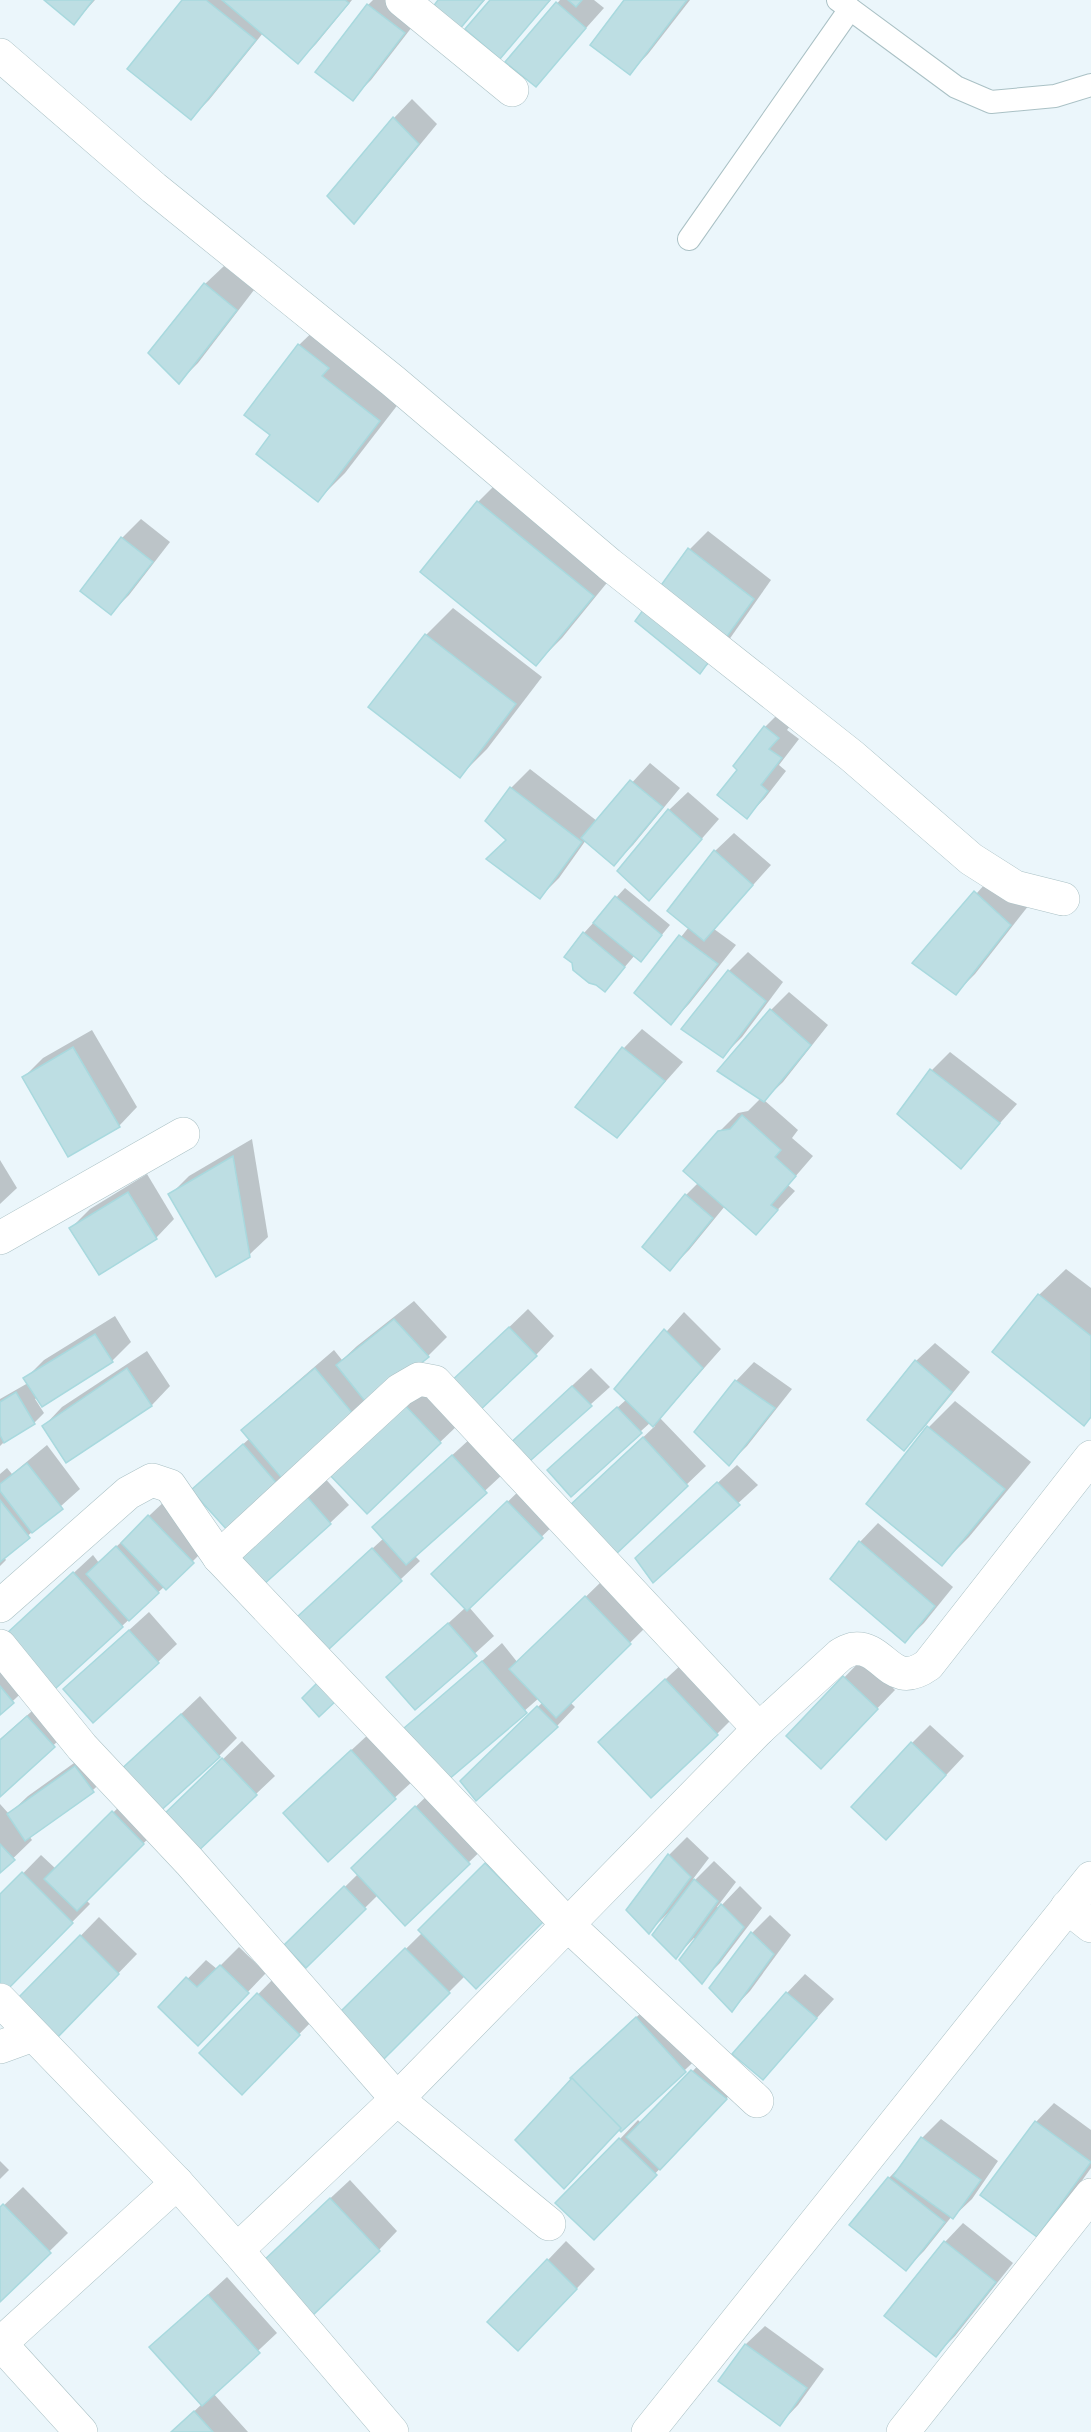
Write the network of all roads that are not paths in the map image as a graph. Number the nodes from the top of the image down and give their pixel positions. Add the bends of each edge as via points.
1 (402, 0) edge
2 (844, 4) edge
3 (0, 55) edge
4 (1091, 84) edge
5 (512, 90) dead end
6 (688, 239) dead end
7 (1063, 899) dead end
8 (183, 1134) dead end
9 (0, 1238) edge
10 (1091, 1457) edge
11 (219, 1557) junction
12 (0, 1606) edge
13 (0, 1646) edge
14 (759, 1729) junction
15 (1091, 1878) edge
16 (1079, 1917) edge
17 (569, 1926) junction
18 (0, 2000) edge
19 (33, 2035) junction
20 (0, 2047) edge
21 (396, 2098) junction
22 (757, 2101) dead end
23 (177, 2184) junction
24 (1091, 2195) edge
25 (549, 2224) dead end
26 (237, 2250) junction
27 (0, 2343) edge
28 (81, 2432) edge
29 (392, 2432) edge
30 (648, 2432) edge
31 (903, 2432) edge

1 - 5 street
2 - 4 lane via 956,87 991,102 1055,96
2 - 6 lane
3 - 7 street via 154,188 393,381 609,564 852,756 971,859 1015,887
8 - 9 street
10 - 14 street via 928,1665 915,1674 900,1673 869,1652 853,1649 840,1655
11 - 12 street via 170,1486 152,1480 128,1493
11 - 14 street via 399,1390 419,1378 435,1382
11 - 17 street
13 - 21 street via 82,1747 190,1862
14 - 17 street
15 - 16 street
16 - 30 street
17 - 21 street
17 - 22 street
18 - 19 street
19 - 20 street
19 - 23 street
21 - 25 street
21 - 26 street
23 - 26 street
23 - 27 street
24 - 31 street
26 - 29 street
27 - 28 street

